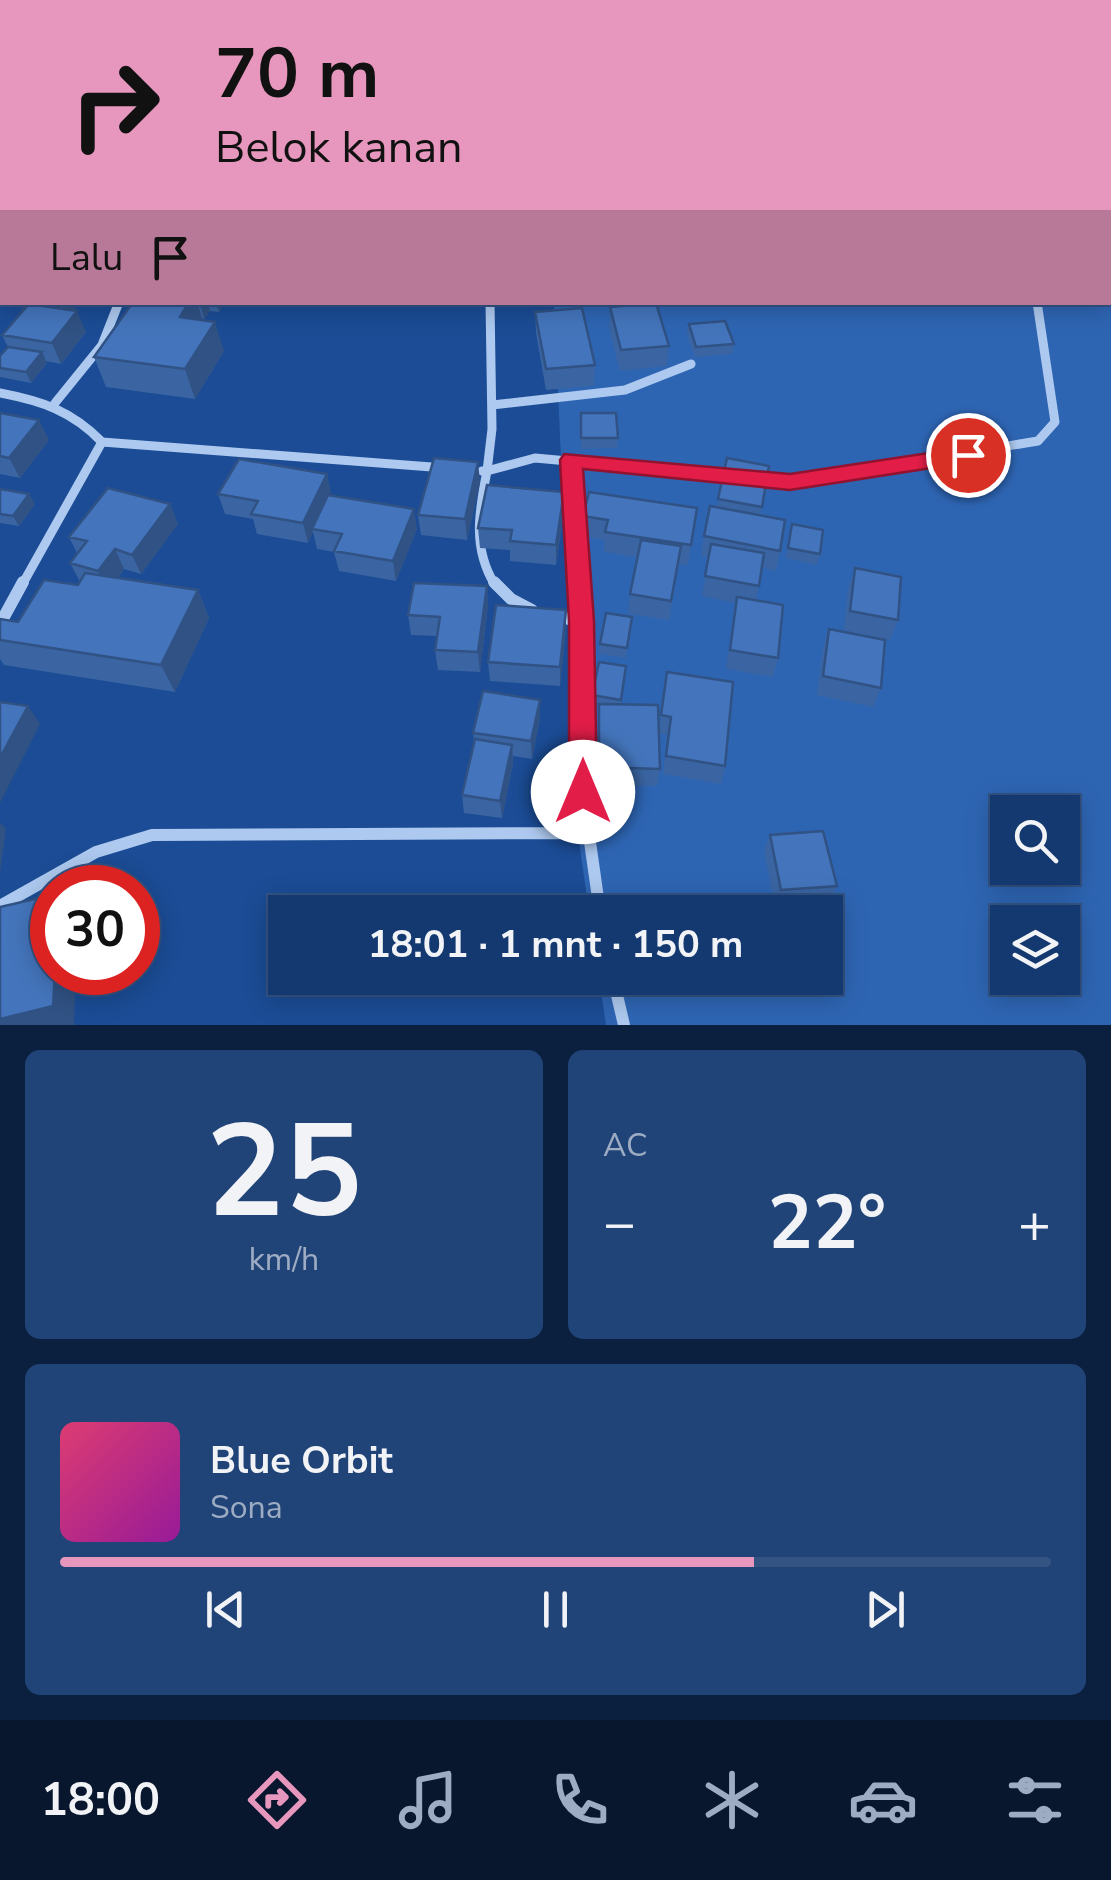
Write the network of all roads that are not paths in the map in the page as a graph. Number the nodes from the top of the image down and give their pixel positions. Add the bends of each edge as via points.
1 (117, 305) edge
2 (490, 305) edge
3 (1037, 305) edge
4 (691, 364) dead end
5 (0, 392) edge
6 (54, 403) junction
7 (492, 404) junction
8 (102, 442) junction
9 (571, 460) junction
10 (449, 468) edge
11 (468, 470) edge
12 (487, 471) junction
13 (582, 621) junction
14 (0, 624) edge
15 (589, 833) junction
16 (598, 895) edge
17 (0, 906) edge
18 (618, 995) edge
19 (624, 1025) edge

1 - 6 street via 112,329 85,371
2 - 7 street
3 - 9 street via 1056,422 1038,442 790,482
4 - 7 street via 625,390
5 - 6 street
6 - 8 street
7 - 12 street via 495,436
8 - 10 street
8 - 14 street
9 - 12 street via 535,458
9 - 13 street
11 - 12 street
12 - 13 street via 477,551 492,582 514,603
13 - 15 street
15 - 16 street
15 - 17 street via 152,835 96,852
18 - 19 street

